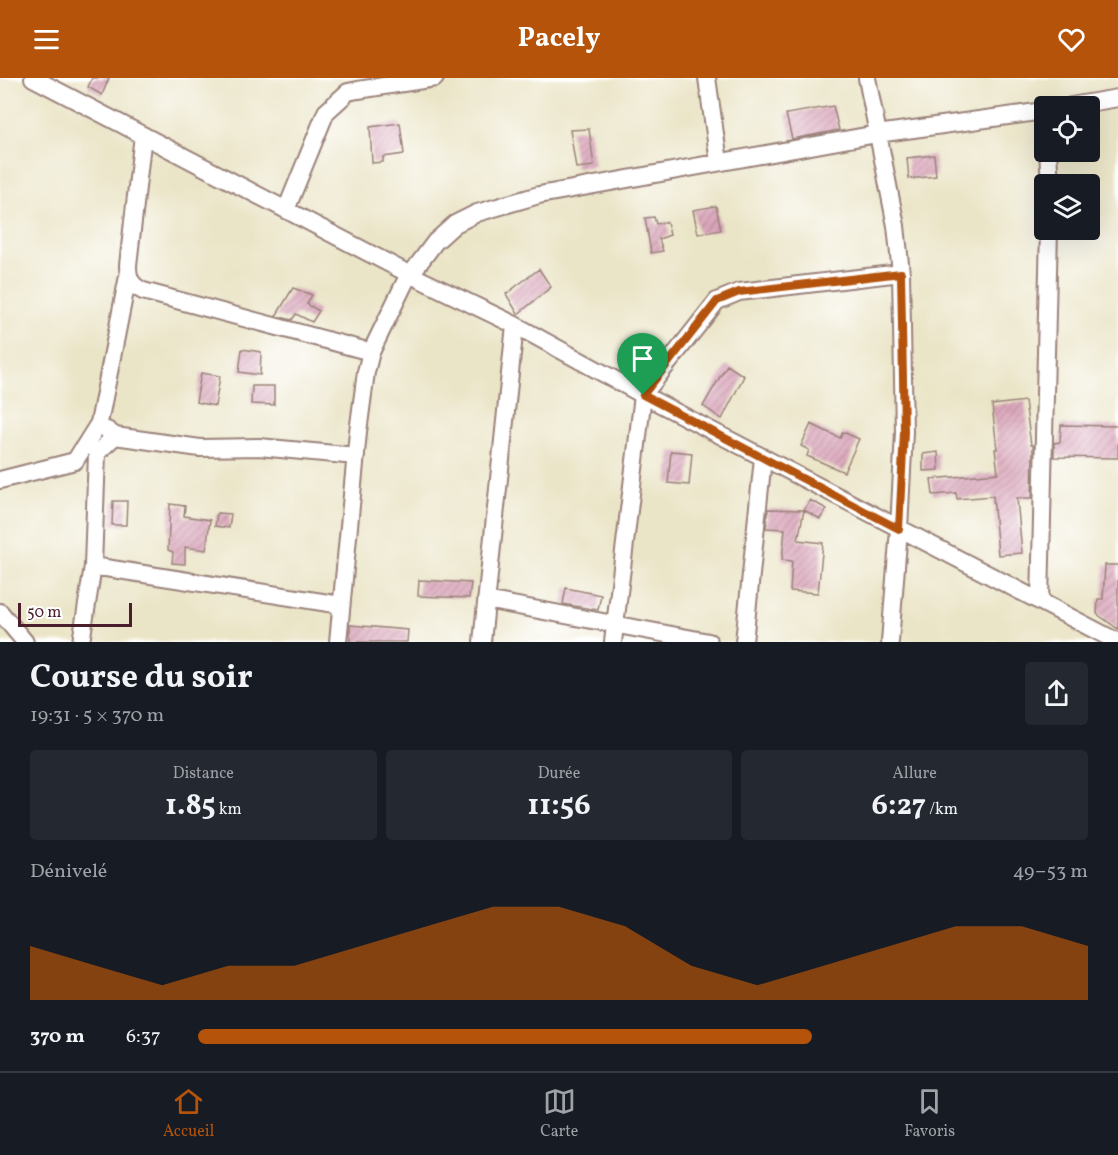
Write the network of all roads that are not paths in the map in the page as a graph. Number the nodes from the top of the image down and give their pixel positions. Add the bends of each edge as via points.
1 (33, 78) edge
2 (435, 78) edge
3 (707, 78) edge
4 (867, 78) edge
5 (1118, 98) edge
6 (1100, 101) edge
7 (1034, 112) edge
8 (877, 134) junction
9 (143, 135) junction
10 (719, 162) junction
11 (286, 210) junction
12 (1049, 240) edge
13 (901, 273) junction
14 (410, 274) junction
15 (128, 276) junction
16 (515, 325) junction
17 (371, 352) junction
18 (643, 395) junction
19 (99, 423) junction
20 (115, 436) junction
21 (356, 456) junction
22 (764, 458) junction
23 (0, 480) edge
24 (899, 529) junction
25 (93, 566) junction
26 (486, 600) junction
27 (1040, 601) junction
28 (341, 605) junction
29 (0, 612) edge
30 (615, 624) junction
31 (25, 642) edge
32 (81, 642) edge
33 (338, 642) edge
34 (482, 642) edge
35 (613, 642) edge
36 (710, 642) edge
37 (744, 642) edge
38 (890, 642) edge
39 (1118, 642) edge

1 - 9 street
2 - 11 street via 348,92 339,99 326,112
3 - 10 street
4 - 8 street
5 - 6 street
7 - 8 street
8 - 10 street
8 - 13 street via 896,226
9 - 11 street
9 - 15 street
10 - 14 street via 539,195 477,213 455,224 435,242
11 - 14 street
12 - 27 street
13 - 18 street via 729,295 717,301
13 - 24 street via 904,432
14 - 16 street
14 - 17 street
15 - 17 street via 133,286 143,291
15 - 19 street
16 - 18 street
16 - 26 street
17 - 21 street
18 - 22 street
18 - 30 street
19 - 20 street
19 - 23 street via 75,460
20 - 21 street via 200,448 259,447
20 - 25 street via 97,453
21 - 28 street
22 - 24 street
22 - 37 street
24 - 27 street
24 - 38 street
25 - 28 street
25 - 32 street
26 - 30 street
26 - 34 street
27 - 39 street
28 - 33 street
29 - 31 street
30 - 35 street
30 - 36 street

